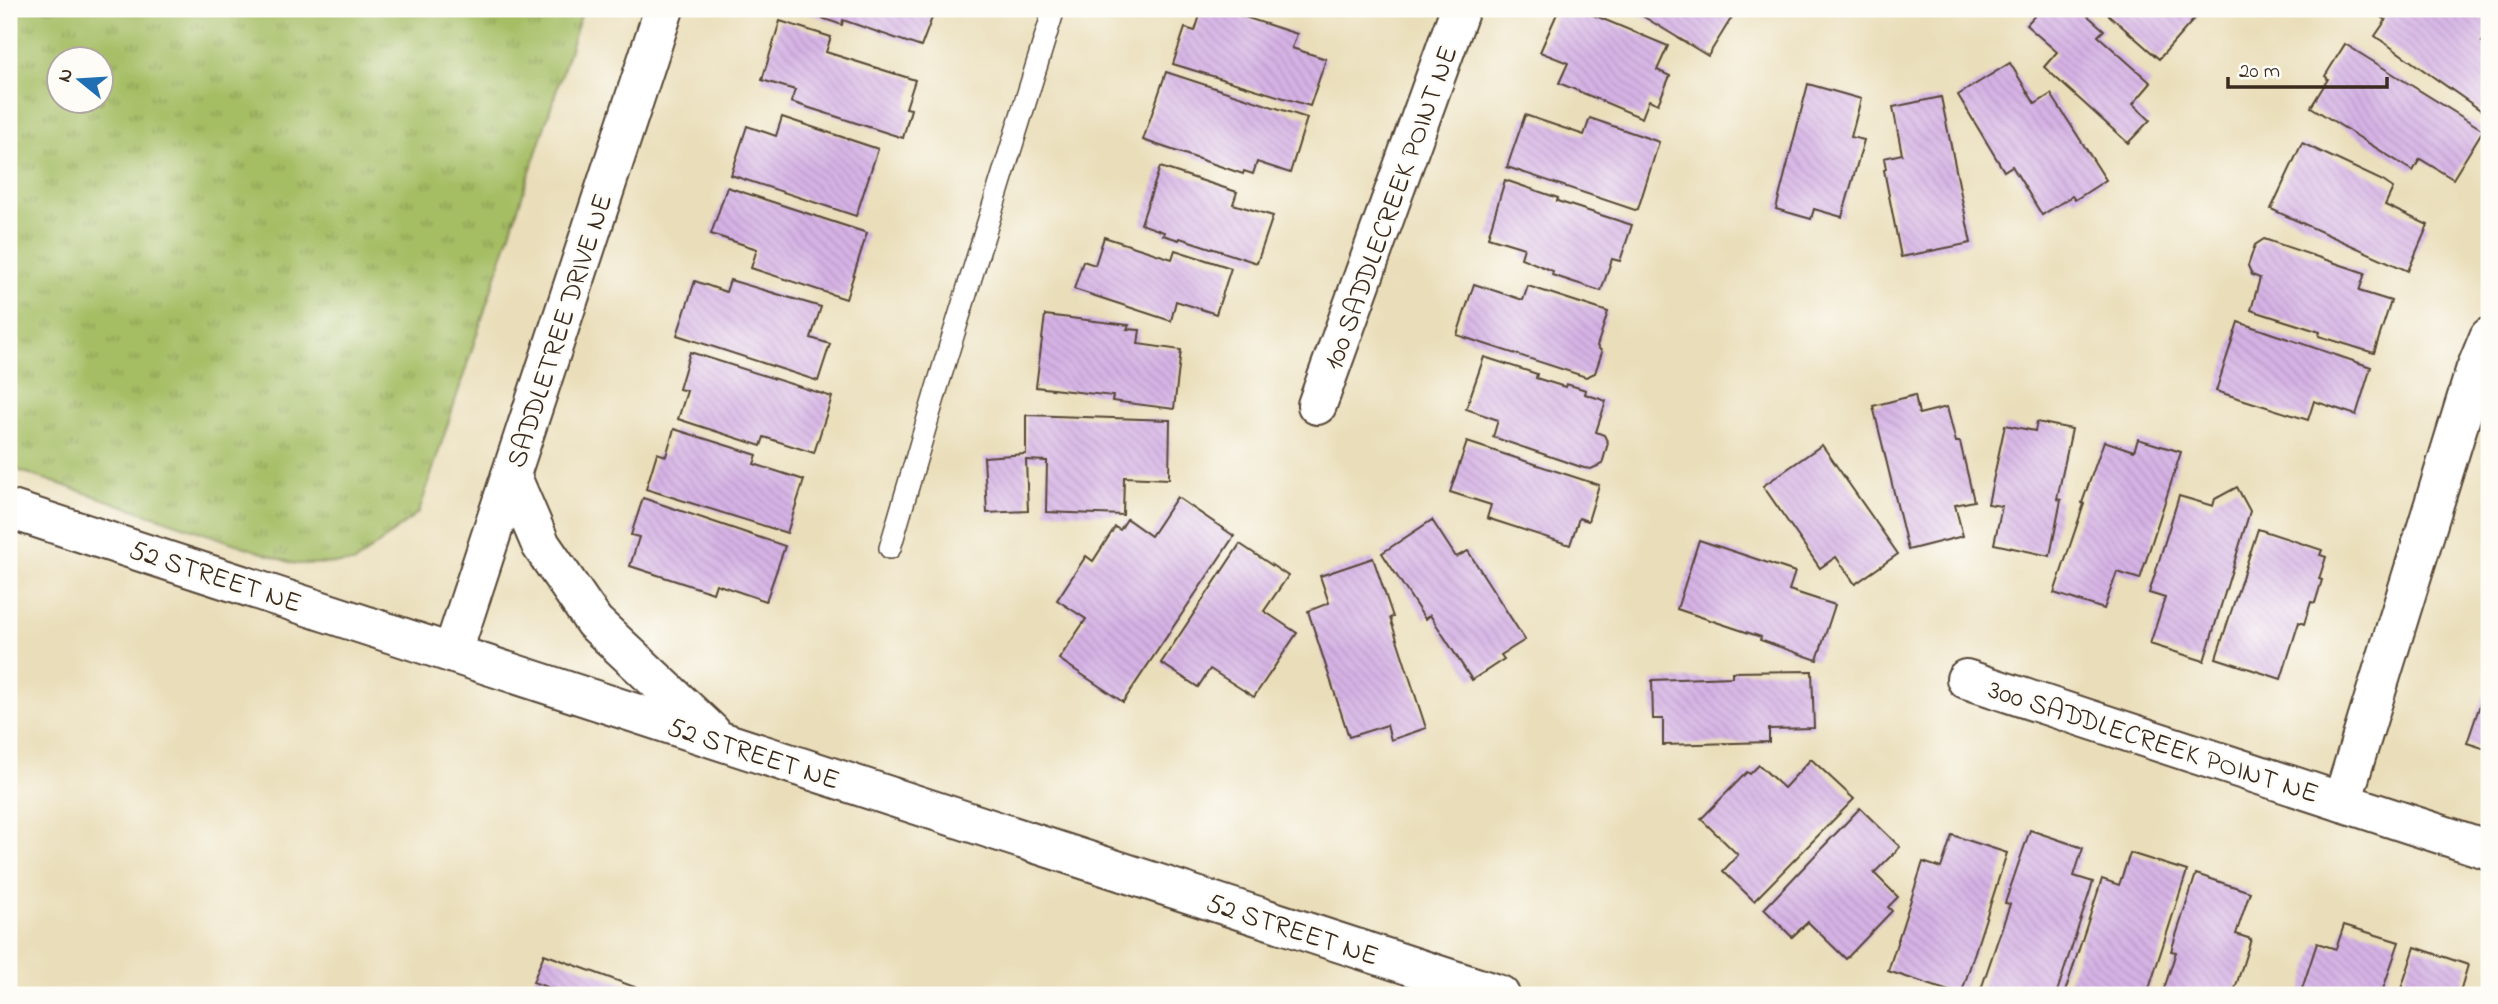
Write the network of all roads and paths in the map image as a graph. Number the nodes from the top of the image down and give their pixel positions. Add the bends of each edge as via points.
1 (664, 9) edge
2 (1054, 9) edge
3 (1460, 9) edge
4 (2489, 337) edge
5 (1317, 405) dead end
6 (511, 475) junction
7 (9, 509) edge
8 (890, 548) dead end
9 (453, 652) junction
10 (1966, 679) dead end
11 (720, 741) junction
12 (2342, 802) junction
13 (2489, 850) edge
14 (1497, 995) edge

1 - 6 street, SADDLETREE DRIVE NE
2 - 8 lane
3 - 5 street, 100 SADDLECREEK POINT NE
4 - 12 street
6 - 9 street, SADDLETREE DRIVE NE
6 - 11 street via 541,545 594,621
7 - 9 street, 52 STREET NE
9 - 11 street, 52 STREET NE
10 - 12 street, 300 SADDLECREEK POINT NE
11 - 14 street, 52 STREET NE
12 - 13 street, 300 SADDLECREEK POINT NE

